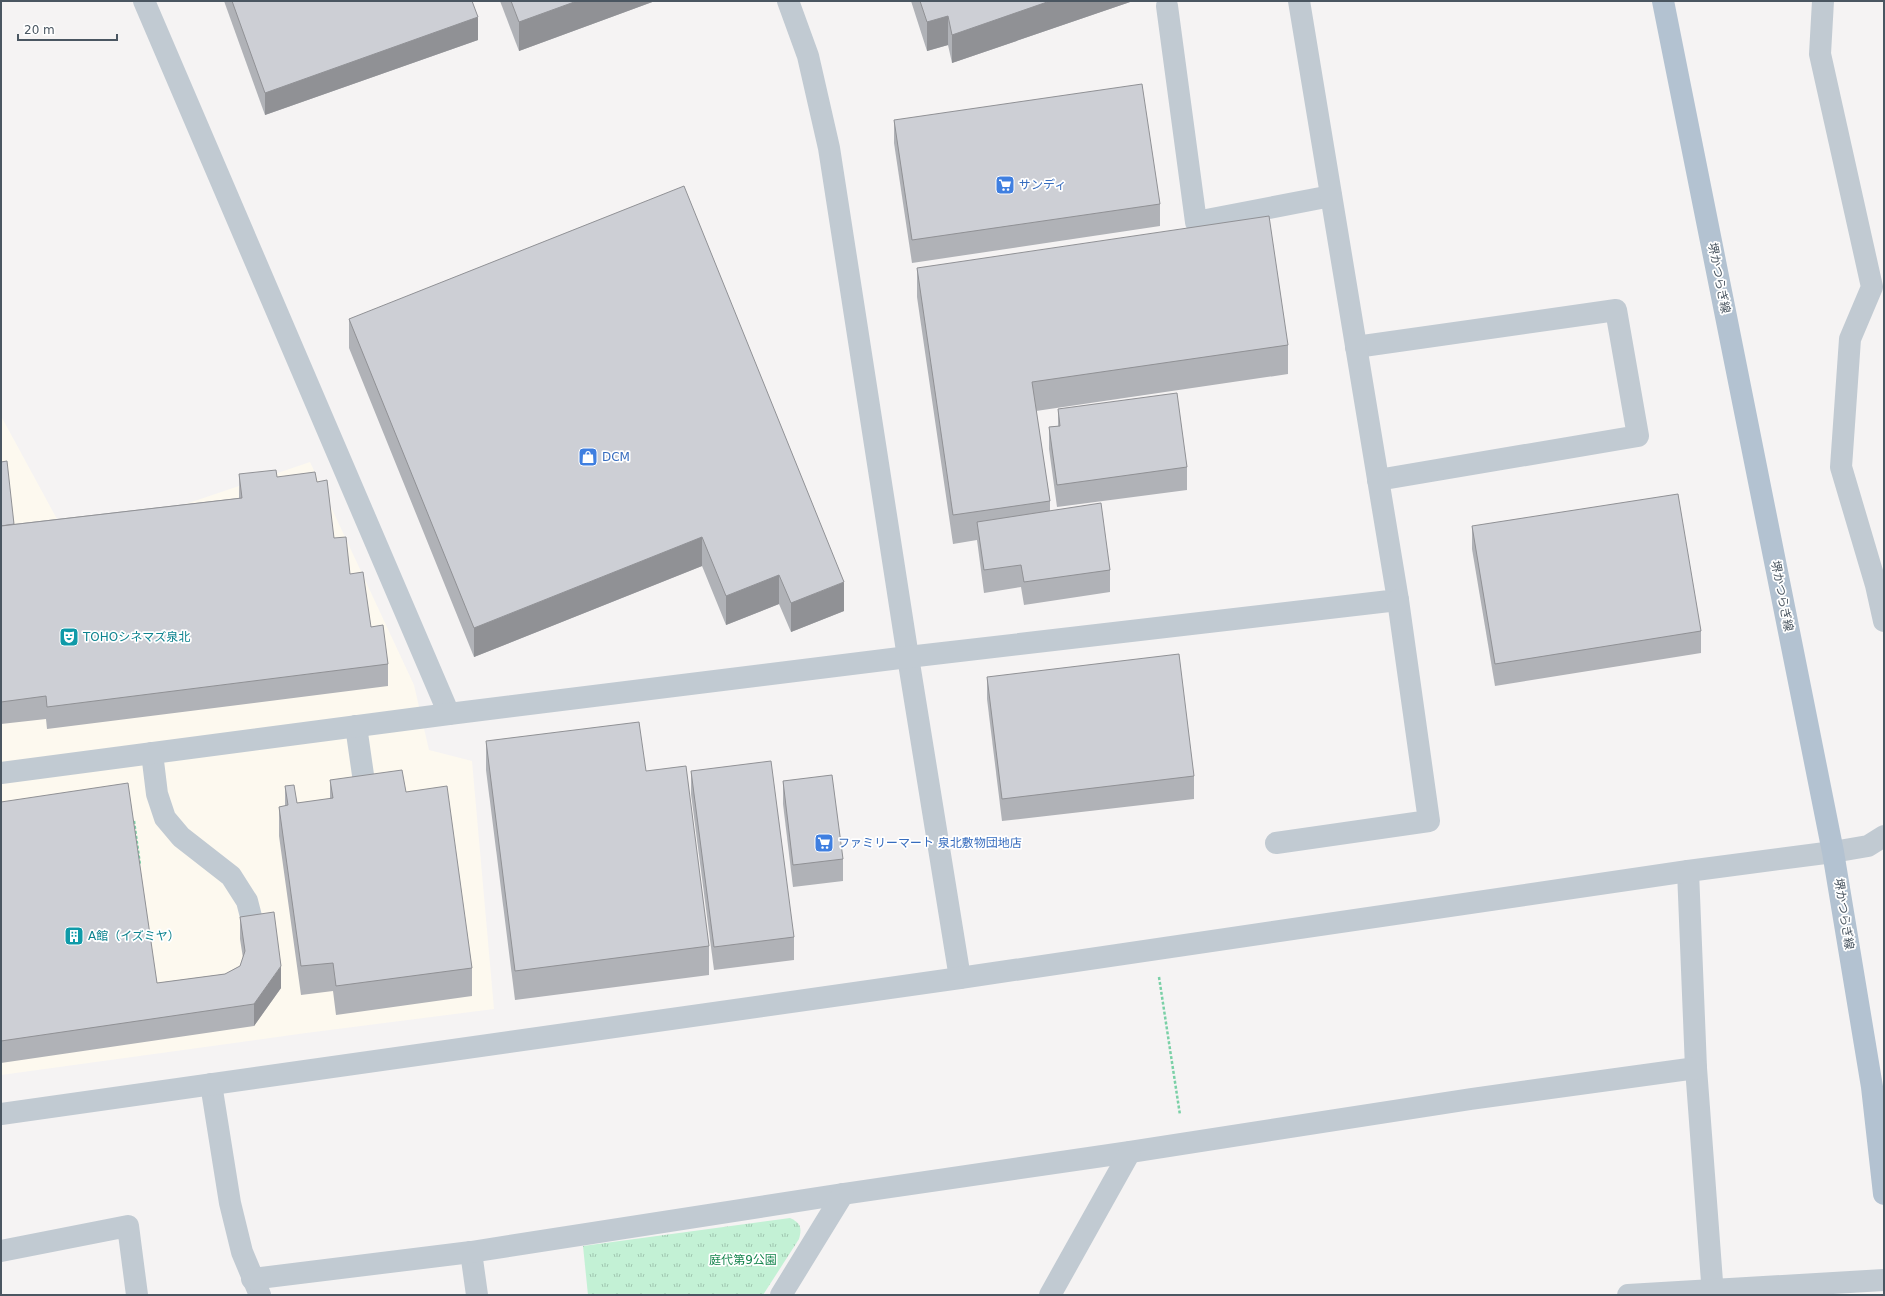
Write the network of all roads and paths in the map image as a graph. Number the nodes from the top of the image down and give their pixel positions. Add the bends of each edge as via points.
1 (144, 1) edge
2 (788, 1) edge
3 (1299, 1) edge
4 (1663, 1) edge
5 (1823, 1) edge
6 (1166, 6) dead end
7 (1331, 196) junction
8 (1356, 347) junction
9 (1378, 480) junction
10 (1398, 600) junction
11 (1884, 621) edge
12 (908, 657) junction
13 (449, 714) junction
14 (356, 726) junction
15 (152, 753) junction
16 (1, 773) edge
17 (367, 804) edge
18 (133, 815) edge
19 (1884, 836) edge
20 (1276, 843) dead end
21 (1834, 852) junction
22 (136, 865) edge
23 (1688, 871) junction
24 (1155, 949) junction
25 (260, 966) edge
26 (960, 978) junction
27 (1696, 1068) junction
28 (211, 1084) junction
29 (1, 1114) edge
30 (1185, 1144) junction
31 (1130, 1152) junction
32 (843, 1194) junction
33 (1884, 1194) edge
34 (1, 1251) edge
35 (471, 1252) junction
36 (1884, 1280) edge
37 (256, 1287) edge
38 (1713, 1292) edge
39 (137, 1295) edge
40 (477, 1295) edge
41 (781, 1295) edge
42 (1050, 1295) edge
43 (1628, 1295) edge

1 - 13 street
2 - 12 street via 808,56 829,148
3 - 7 street
4 - 21 main road, 堺かつらぎ線
5 - 11 street via 1820,54 1872,287 1850,339 1841,467
6 - 7 street via 1196,222
7 - 8 street
8 - 9 street
8 - 9 street via 1616,310 1638,436
9 - 10 street
10 - 12 street
10 - 20 street via 1429,821
12 - 13 street
12 - 26 street
13 - 14 street
14 - 15 street
14 - 17 street
15 - 16 street
15 - 25 street via 158,794 165,818 181,838 231,876 247,901 258,937
18 - 22 path via 140,865
19 - 21 street via 1868,846
21 - 23 street
21 - 33 main road, 堺かつらぎ線 via 1872,1087
23 - 24 street
23 - 27 street
24 - 26 street
24 - 30 path
26 - 28 street
27 - 30 street via 1471,1099
27 - 38 street
28 - 29 street
28 - 37 street via 230,1203 242,1252
30 - 31 street
31 - 32 street
31 - 42 street
32 - 35 street
32 - 41 street
34 - 39 street via 128,1226
35 - 37 street
35 - 40 street
36 - 38 street
38 - 43 street

